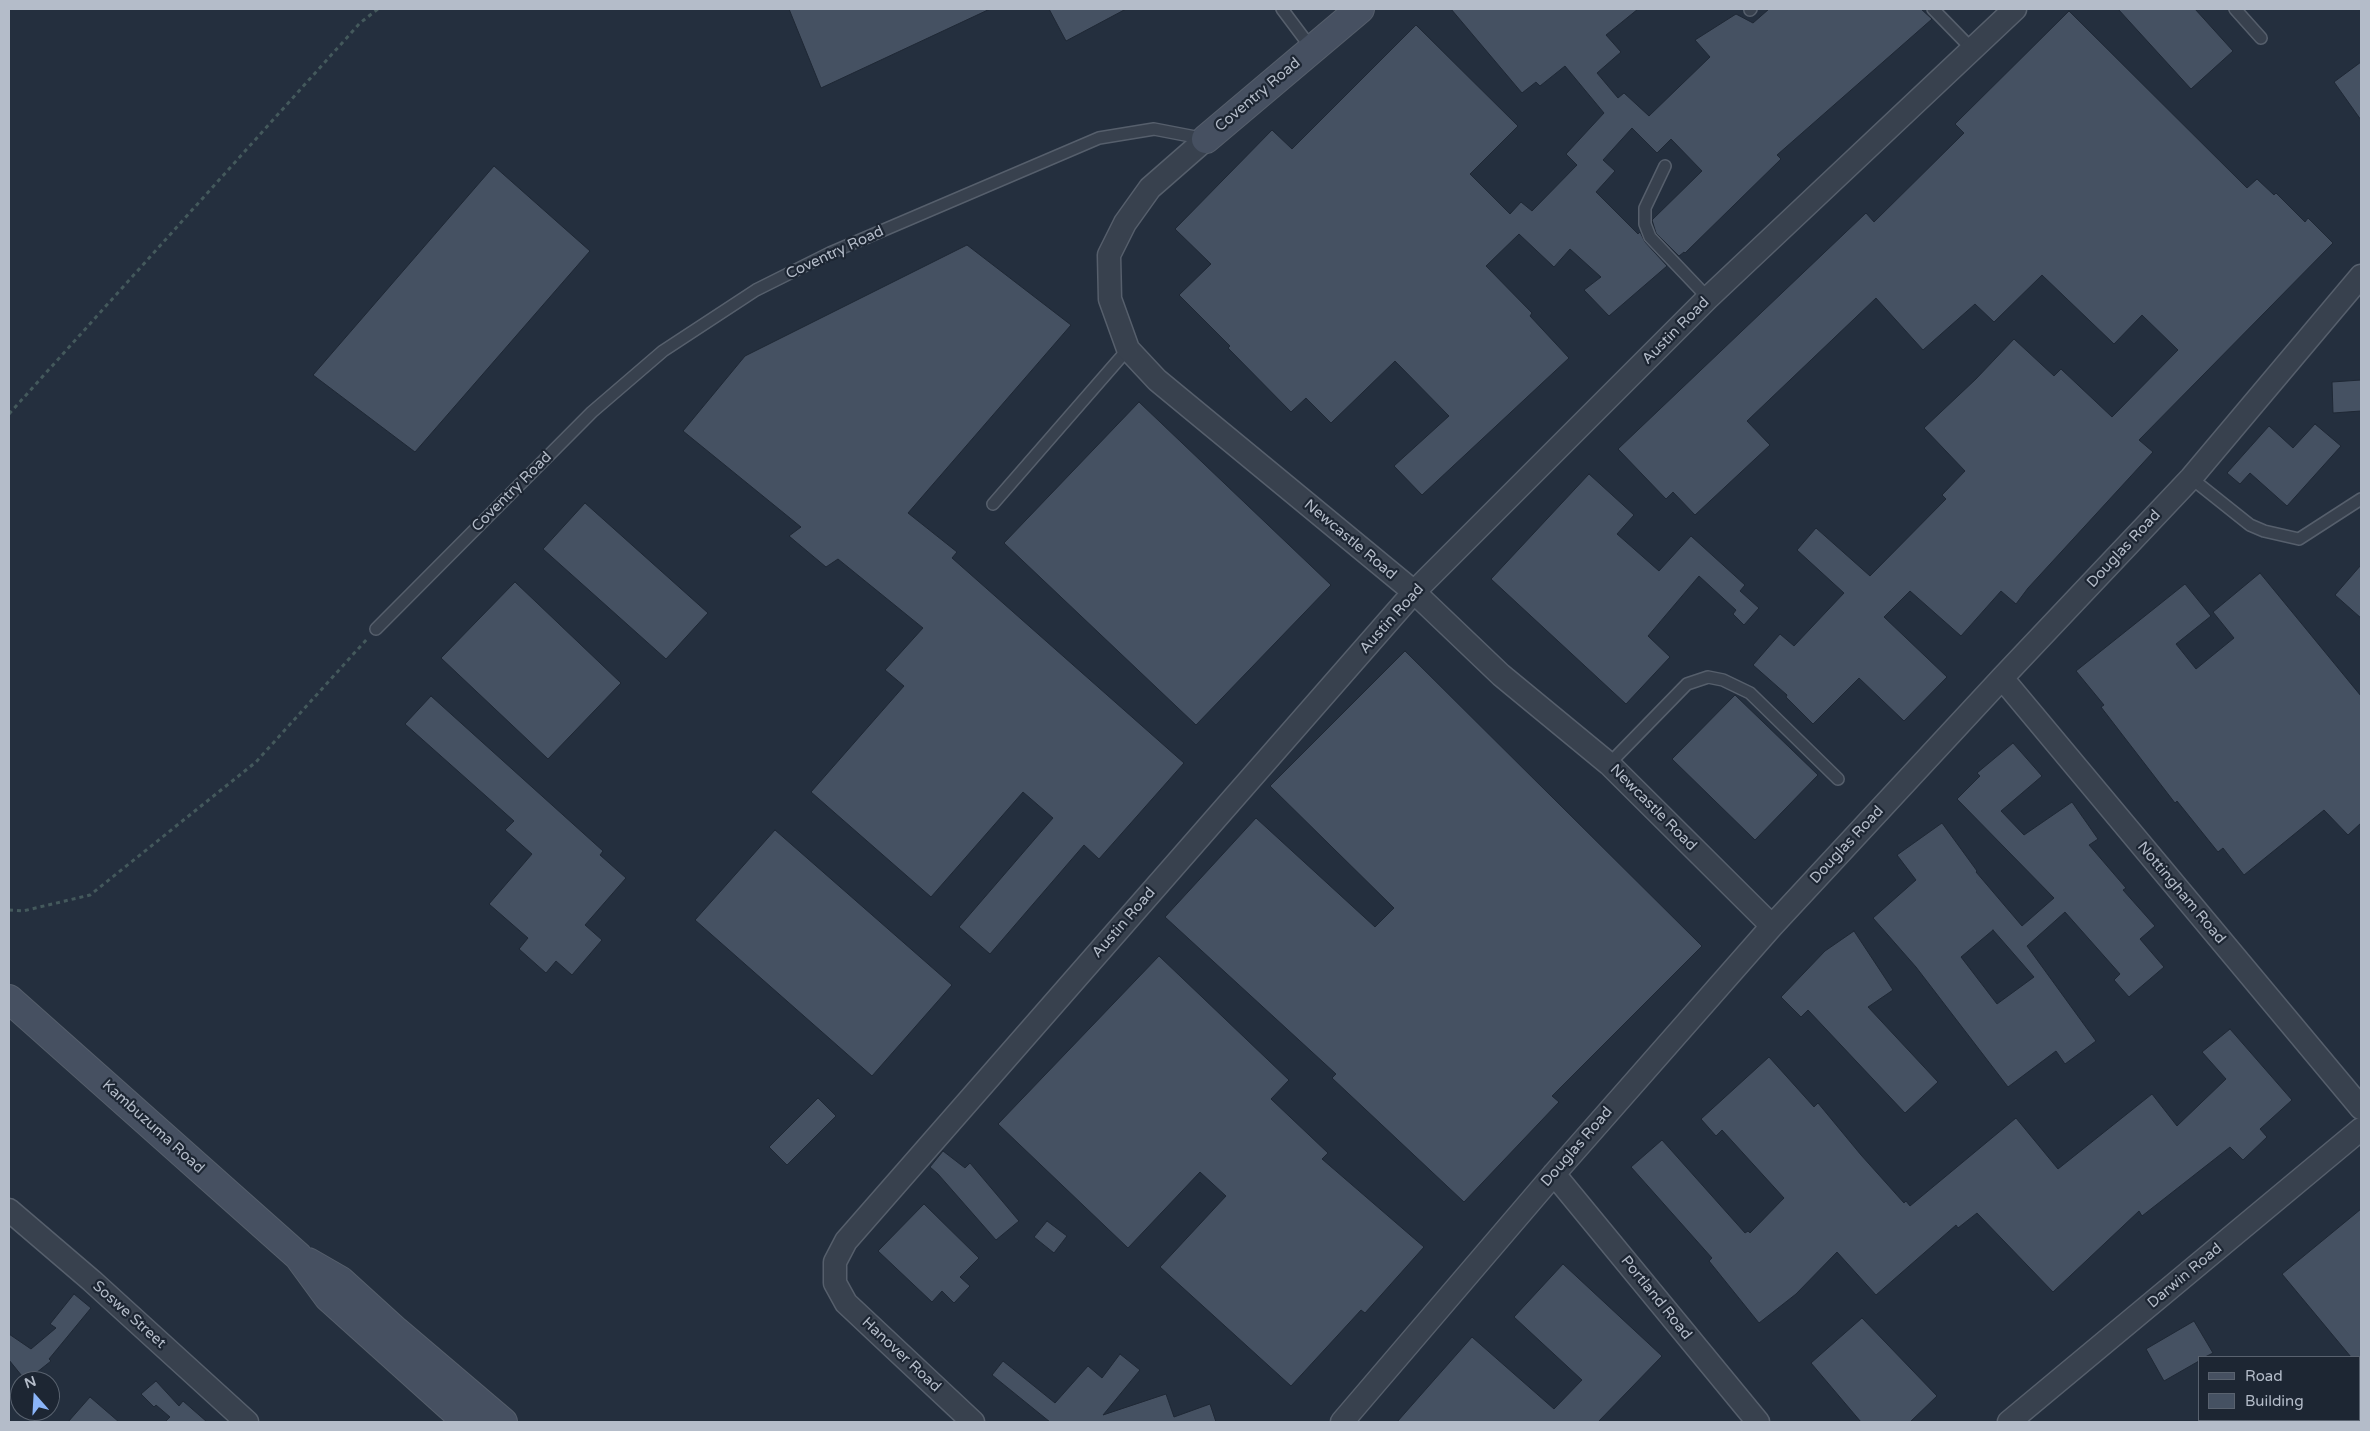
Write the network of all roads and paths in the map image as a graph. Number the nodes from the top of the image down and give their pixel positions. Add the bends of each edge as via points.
1 (378, 9) edge
2 (1282, 9) edge
3 (1360, 9) edge
4 (1933, 9) edge
5 (2015, 9) edge
6 (2235, 9) edge
7 (2261, 38) dead end
8 (1972, 49) junction
9 (1313, 50) junction
10 (1206, 139) junction
11 (1665, 166) dead end
12 (2361, 276) edge
13 (1708, 298) junction
14 (1128, 349) junction
15 (9, 414) edge
16 (2191, 478) junction
17 (2361, 499) edge
18 (994, 504) dead end
19 (1414, 592) junction
20 (376, 629) joint
21 (2002, 678) junction
22 (1609, 764) junction
23 (1838, 779) dead end
24 (9, 910) edge
25 (1772, 926) junction
26 (9, 999) edge
27 (2361, 1108) edge
28 (2361, 1129) edge
29 (1554, 1174) junction
30 (9, 1210) edge
31 (298, 1256) junction
32 (835, 1283) joint
33 (247, 1422) edge
34 (467, 1422) edge
35 (503, 1422) edge
36 (974, 1422) edge
37 (1342, 1422) edge
38 (1758, 1422) edge
39 (2009, 1422) edge

1 - 15 path via 354,30
2 - 9 lane
3 - 9 main road, Coventry Road
4 - 8 lane
5 - 8 street, Austin Road
6 - 7 lane
8 - 13 street, Austin Road
9 - 10 main road, Coventry Road
10 - 14 street, Newcastle Road via 1150,188 1125,223 1109,254 1110,299
10 - 20 lane, Coventry Road via 1154,129 1099,138 830,253 756,290 663,351 592,412
11 - 13 lane via 1645,208 1645,224 1650,237
12 - 16 street, Douglas Road
13 - 19 street, Austin Road
14 - 18 lane
14 - 19 street, Newcastle Road via 1157,380
16 - 17 lane via 2250,525 2299,538
16 - 21 street, Douglas Road
19 - 22 street, Newcastle Road via 1501,675
19 - 32 street, Austin Road via 846,1241 834,1262
20 - 24 path via 256,762 90,896 23,911
21 - 25 street, Douglas Road
21 - 27 street, Nottingham Road
22 - 23 lane via 1687,684 1708,677 1750,692
22 - 25 street, Newcastle Road
25 - 29 street, Douglas Road
26 - 31 main road, Kambuzuma Road
28 - 39 street, Darwin Road
29 - 37 street, Douglas Road
29 - 38 street, Portland Road
30 - 33 street, Soswe Street
31 - 34 main road, Kambuzuma Road via 328,1297
31 - 35 main road, Kambuzuma Road via 341,1281
32 - 36 street, Hanover Road via 846,1303 864,1322

